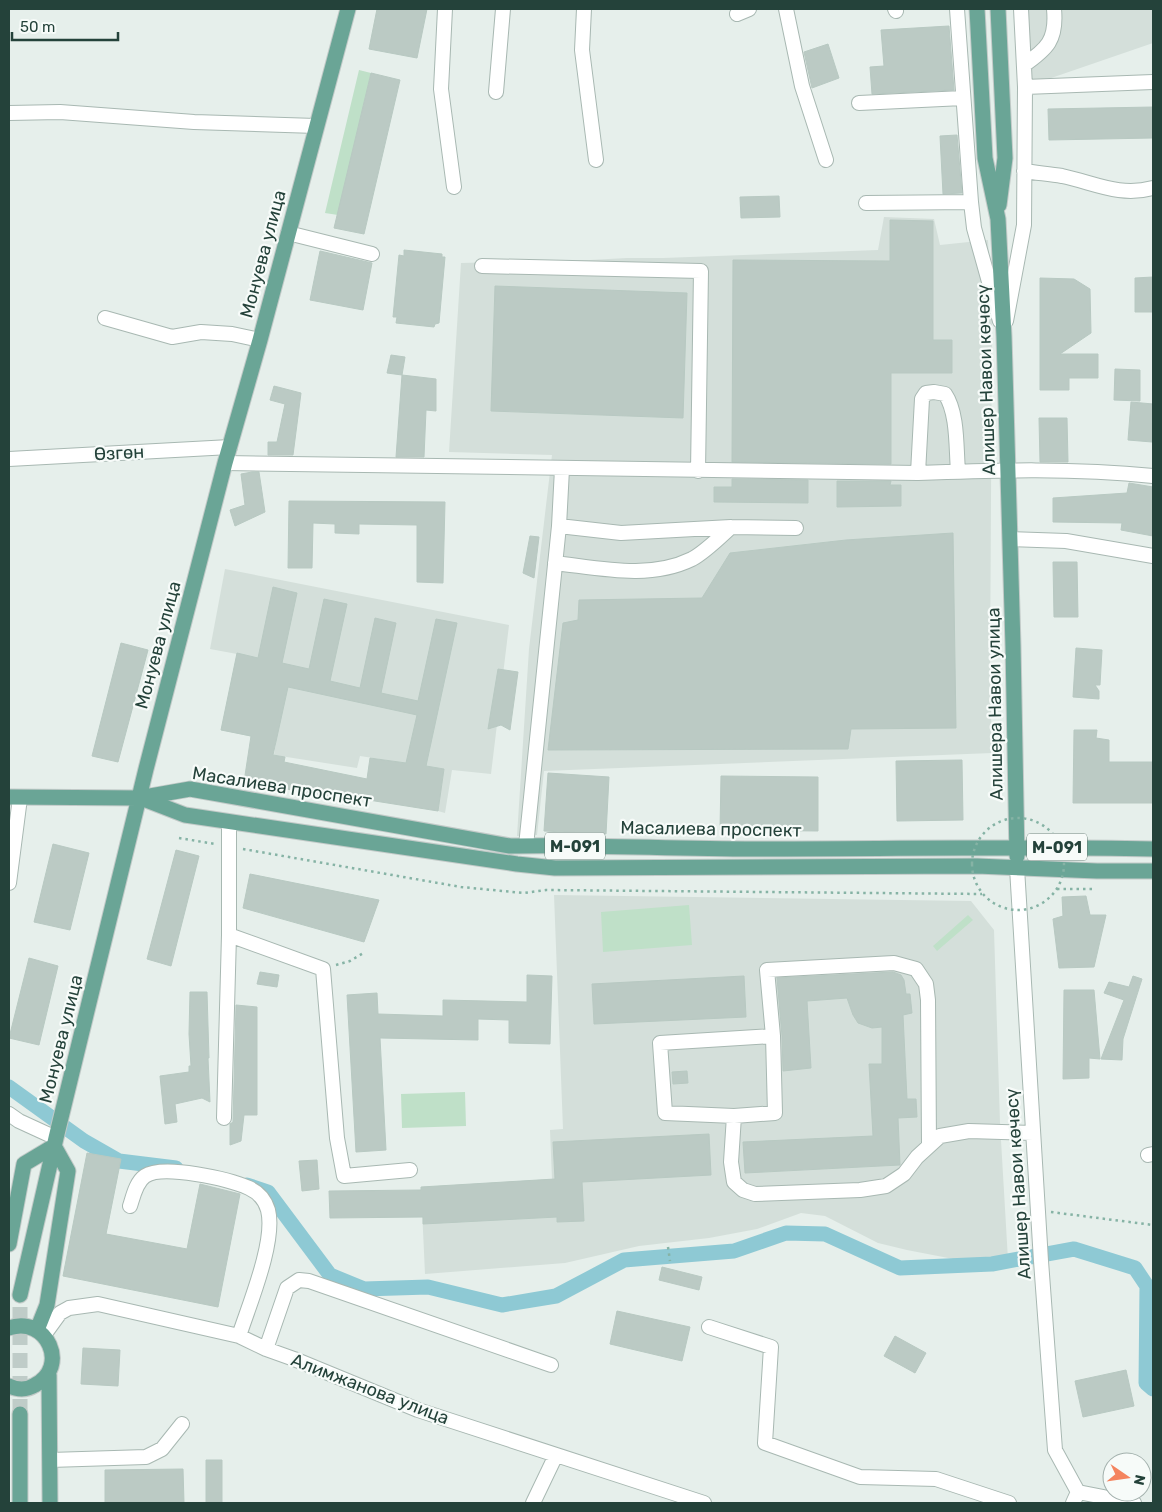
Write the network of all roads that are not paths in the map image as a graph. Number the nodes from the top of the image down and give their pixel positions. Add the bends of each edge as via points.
1 (348, 9) edge
2 (445, 9) edge
3 (504, 9) edge
4 (584, 9) edge
5 (786, 9) edge
6 (957, 9) edge
7 (977, 9) edge
8 (998, 9) edge
9 (1021, 9) edge
10 (1054, 9) edge
11 (1024, 65) junction
12 (1153, 82) edge
13 (1025, 87) junction
14 (496, 92) dead end
15 (963, 98) junction
16 (859, 104) dead end
17 (9, 113) edge
18 (316, 126) junction
19 (596, 160) dead end
20 (826, 160) dead end
21 (1024, 171) junction
22 (454, 187) dead end
23 (1153, 188) edge
24 (971, 202) junction
25 (866, 203) dead end
26 (998, 219) junction
27 (288, 233) junction
28 (372, 254) dead end
29 (482, 266) dead end
30 (105, 318) dead end
31 (1004, 336) junction
32 (260, 340) junction
33 (230, 447) junction
34 (9, 459) edge
35 (225, 464) junction
36 (562, 469) junction
37 (1008, 469) junction
38 (698, 471) junction
39 (958, 471) junction
40 (918, 473) junction
41 (1153, 476) edge
42 (559, 526) junction
43 (731, 527) junction
44 (796, 528) dead end
45 (1010, 539) junction
46 (1153, 556) edge
47 (555, 563) junction
48 (14, 798) edge
49 (139, 798) junction
50 (229, 822) junction
51 (526, 846) junction
52 (1017, 846) junction
53 (1153, 848) edge
54 (1017, 868) junction
55 (1153, 871) edge
56 (9, 883) edge
57 (229, 935) junction
58 (773, 1036) junction
59 (9, 1114) edge
60 (734, 1116) junction
61 (224, 1118) dead end
62 (1033, 1133) junction
63 (56, 1138) junction
64 (929, 1144) junction
65 (410, 1170) dead end
66 (130, 1206) dead end
67 (9, 1244) edge
68 (20, 1295) tunnel mouth
69 (709, 1327) dead end
70 (9, 1328) edge
71 (40, 1332) junction
72 (239, 1336) junction
73 (266, 1349) junction
74 (550, 1365) dead end
75 (49, 1376) junction
76 (9, 1386) edge
77 (20, 1414) tunnel mouth
78 (182, 1424) dead end
79 (556, 1455) junction
80 (50, 1460) junction
81 (1076, 1497) edge
82 (675, 1499) edge
83 (20, 1503) edge
84 (50, 1503) edge
85 (533, 1503) edge
86 (704, 1503) edge
87 (1009, 1503) edge
88 (1134, 1503) edge

1 - 18 main road, Монуева улица
2 - 22 street via 441,90
3 - 14 street
4 - 19 street via 582,50
5 - 20 street via 802,86
6 - 15 street
7 - 26 main road, Алишер Навои көчөсү via 985,158
8 - 26 main road, Алишер Навои көчөсү via 1004,158
9 - 11 street
10 - 11 street via 1048,45
11 - 13 street
12 - 13 street
13 - 21 street
15 - 16 street
15 - 24 street
17 - 18 street via 60,112 194,122
18 - 27 main road, Монуева улица
21 - 23 street via 1104,188 1139,192
21 - 31 street via 1024,225
24 - 25 street
24 - 31 street via 974,228
26 - 31 main road, Алишер Навои көчөсү
27 - 28 street
27 - 32 main road, Монуева улица
29 - 38 street via 701,271
30 - 32 street via 172,337 201,332
31 - 37 main road, Алишер Навои көчөсү
32 - 33 main road, Монуева улица
33 - 34 street, Өзгөн
33 - 35 main road, Монуева улица
35 - 36 street
35 - 49 main road, Монуева улица
36 - 38 street
36 - 42 street
37 - 39 street
37 - 41 street via 1102,471
37 - 45 main road, Алишер Навои көчөсү
38 - 40 street
39 - 40 street
39 - 40 street via 954,416 945,394 934,392 926,393 922,399
42 - 43 street via 621,533
42 - 47 street
43 - 44 street
43 - 47 street via 693,558 663,569 627,571
45 - 46 street via 1066,541
45 - 52 main road, Алишера Навои улица
47 - 51 street
48 - 49 main road
48 - 56 street
49 - 50 main road, Масалиева проспект / М-091 via 185,815
49 - 51 main road, Масалиева проспект / М-091 via 190,789 510,846
49 - 63 main road, Монуева улица
50 - 54 main road, Масалиева проспект / М-091 via 555,868
50 - 57 street
51 - 52 main road, Масалиева проспект / М-091 via 769,849
52 - 53 main road, Масалиева проспект / М-091
52 - 54 main road, Алишера Навои улица
54 - 55 main road, М-091
54 - 62 street, Алишер Навои көчөсү
57 - 61 street
57 - 65 street via 323,969 337,1138 344,1176
58 - 60 street via 774,1113
58 - 60 street via 660,1043 665,1114
58 - 64 street via 767,970 894,963 916,969 926,984 928,1000
59 - 63 street
60 - 64 street via 731,1162 734,1182 755,1194 886,1186 904,1174
62 - 64 street via 969,1131 940,1136
62 - 81 street, Алишер Навои көчөсү via 1055,1450
63 - 67 main road via 24,1164
63 - 68 main road, Монуева улица
63 - 71 main road via 68,1171
66 - 72 street via 142,1178 155,1173 220,1178 250,1188 261,1197 269,1213 269,1235
69 - 87 street via 771,1347 765,1443 860,1477 936,1479
70 - 71 main road via 19,1325
71 - 72 street, Алимжанова улица via 69,1308 98,1304
71 - 75 main road via 52,1351
72 - 73 street, Алимжанова улица
73 - 74 street via 287,1288 299,1280
73 - 79 street, Алимжанова улица via 418,1410
75 - 76 main road via 32,1387
75 - 80 main road
77 - 83 main road
78 - 80 street via 162,1449 146,1457
79 - 82 street, Алимжанова улица
79 - 85 street
80 - 84 main road
81 - 88 street
82 - 86 street, Алимжанова улица

